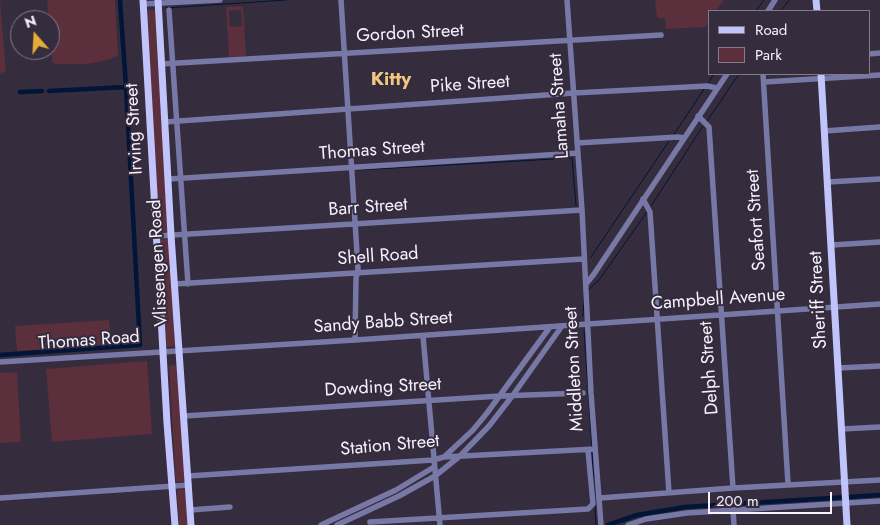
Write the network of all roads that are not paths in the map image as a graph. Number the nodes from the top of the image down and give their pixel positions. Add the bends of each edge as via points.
1 (220, 0) edge
2 (341, 0) edge
3 (567, 0) edge
4 (143, 2) edge
5 (158, 2) edge
6 (168, 2) edge
7 (169, 10) dead end
8 (661, 35) dead end
9 (570, 40) junction
10 (344, 53) junction
11 (174, 63) junction
12 (161, 64) junction
13 (726, 75) edge
14 (763, 75) edge
15 (880, 75) edge
16 (821, 77) edge
17 (764, 82) junction
18 (717, 88) junction
19 (574, 92) junction
20 (348, 109) junction
21 (178, 121) junction
22 (165, 122) junction
23 (705, 122) junction
24 (880, 127) edge
25 (824, 131) junction
26 (684, 138) junction
27 (577, 144) junction
28 (578, 153) junction
29 (352, 168) junction
30 (182, 178) junction
31 (880, 178) edge
32 (169, 179) junction
33 (828, 182) junction
34 (644, 202) junction
35 (582, 210) junction
36 (356, 224) junction
37 (171, 235) junction
38 (185, 235) junction
39 (157, 236) junction
40 (880, 242) edge
41 (832, 245) junction
42 (583, 259) junction
43 (585, 272) junction
44 (357, 273) junction
45 (594, 274) junction
46 (175, 284) junction
47 (188, 284) junction
48 (586, 284) junction
49 (880, 304) edge
50 (834, 306) junction
51 (778, 311) junction
52 (721, 314) junction
53 (657, 319) junction
54 (588, 323) junction
55 (550, 326) junction
56 (562, 326) junction
57 (423, 336) junction
58 (355, 340) junction
59 (179, 350) junction
60 (164, 351) junction
61 (0, 362) edge
62 (880, 366) edge
63 (838, 368) junction
64 (583, 393) dead end
65 (513, 395) junction
66 (500, 396) junction
67 (428, 401) junction
68 (184, 416) junction
69 (880, 427) edge
70 (842, 429) junction
71 (595, 449) junction
72 (588, 450) junction
73 (460, 456) junction
74 (444, 457) junction
75 (433, 460) junction
76 (434, 467) junction
77 (188, 476) junction
78 (435, 476) junction
79 (880, 480) edge
80 (845, 482) junction
81 (788, 484) junction
82 (189, 485) junction
83 (173, 486) junction
84 (733, 488) junction
85 (397, 493) junction
86 (669, 493) junction
87 (0, 498) edge
88 (600, 498) junction
89 (880, 502) edge
90 (846, 503) junction
91 (230, 506) dead end
92 (190, 510) junction
93 (733, 510) junction
94 (439, 517) junction
95 (370, 522) dead end
96 (601, 524) edge
97 (176, 525) edge
98 (192, 525) edge
99 (321, 525) edge
100 (337, 525) edge
101 (440, 525) edge
102 (628, 525) edge
103 (734, 525) edge
104 (847, 525) edge

1 - 6 street
2 - 10 street
3 - 9 street, Lamaha Street
4 - 5 street
4 - 39 main road, Irving Street
5 - 6 street
5 - 12 main road, Vlissengen Road
7 - 11 street
8 - 9 street, Gordon Street
9 - 10 street, Gordon Street
9 - 19 street, Lamaha Street
10 - 11 street, Gordon Street
10 - 20 street
11 - 12 street, Gordon Street
11 - 21 street
12 - 22 main road, Vlissengen Road
13 - 18 street
14 - 17 street, Seafort Street
15 - 16 street
16 - 17 street
16 - 25 main road, Sheriff Street
17 - 51 street, Seafort Street
18 - 19 street, Pike Street
18 - 23 street
19 - 20 street, Pike Street
19 - 27 street, Lamaha Street
20 - 21 street, Pike Street
20 - 29 street
21 - 22 street, Pike Street
21 - 30 street
22 - 32 main road, Vlissengen Road
23 - 26 street
23 - 52 street, Delph Street
24 - 25 street
25 - 33 main road, Sheriff Street
26 - 27 street
26 - 34 street
27 - 28 street, Lamaha Street
28 - 29 street, Thomas Street
28 - 35 street, Lamaha Street
29 - 30 street, Thomas Street
29 - 36 street
30 - 32 street, Thomas Street
30 - 38 street
31 - 33 street
32 - 37 main road, Vlissengen Road
33 - 41 main road, Sheriff Street
34 - 45 street
34 - 53 street via 650,212
35 - 36 street, Barr Street
35 - 42 street, Middleton Street
36 - 38 street, Barr Street
36 - 44 street
37 - 38 street, Barr Street
37 - 39 street, Barr Street
37 - 46 main road, Vlissengen Road
38 - 47 street
39 - 60 main road, Irving Street
40 - 41 street
41 - 50 main road, Sheriff Street
42 - 43 street, Middleton Street
42 - 44 street, Shell Road
43 - 45 street
43 - 48 street, Middleton Street
44 - 47 street, Shell Road
44 - 58 street
45 - 48 street
46 - 47 street, Shell Road
46 - 59 main road, Vlissengen Road
48 - 54 street, Middleton Street
49 - 50 street, Campbell Avenue
50 - 51 street, Campbell Avenue
50 - 63 main road, Sheriff Street
51 - 52 street, Campbell Avenue
51 - 81 street, Seafort Street
52 - 53 street, Campbell Avenue
52 - 84 street, Delph Street
53 - 54 street, Campbell Avenue
53 - 86 street
54 - 56 street, Sandy Babb Street
54 - 71 street, Middleton Street
55 - 56 street, Sandy Babb Street
55 - 57 street, Sandy Babb Street
55 - 66 street
56 - 65 street
57 - 58 street, Sandy Babb Street
57 - 67 street
58 - 59 street, Sandy Babb Street
59 - 60 street, Thomas Road
59 - 68 main road, Vlissengen Road
60 - 61 street, Thomas Road
60 - 83 main road, Irving Street
62 - 63 street
63 - 70 main road, Sheriff Street
64 - 65 street, Dowding Street
65 - 66 street, Dowding Street
65 - 73 street
66 - 67 street, Dowding Street
66 - 74 street
67 - 68 street, Dowding Street
67 - 75 street
68 - 77 main road, Vlissengen Road
69 - 70 street
70 - 80 main road, Sheriff Street
71 - 72 street, Station Street
71 - 88 street, Middleton Street
72 - 73 street, Station Street
72 - 94 street via 593,504 588,509
73 - 74 street, Station Street
73 - 78 street
74 - 75 street, Station Street
75 - 76 street
75 - 77 street, Station Street
76 - 78 street
76 - 85 street
77 - 82 main road, Vlissengen Road
78 - 85 street
78 - 94 street
79 - 80 street
80 - 81 street
80 - 90 main road, Sheriff Street
81 - 84 street
82 - 83 street
82 - 92 main road, Vlissengen Road
83 - 87 street
83 - 97 main road, Irving Street
84 - 86 street
85 - 99 street
85 - 100 street
86 - 88 street
88 - 96 street, Middleton Street
89 - 90 street
90 - 93 street
90 - 104 main road, Sheriff Street
91 - 92 street
92 - 98 main road, Vlissengen Road
93 - 102 street via 687,513
93 - 103 street
94 - 95 street
94 - 101 street

